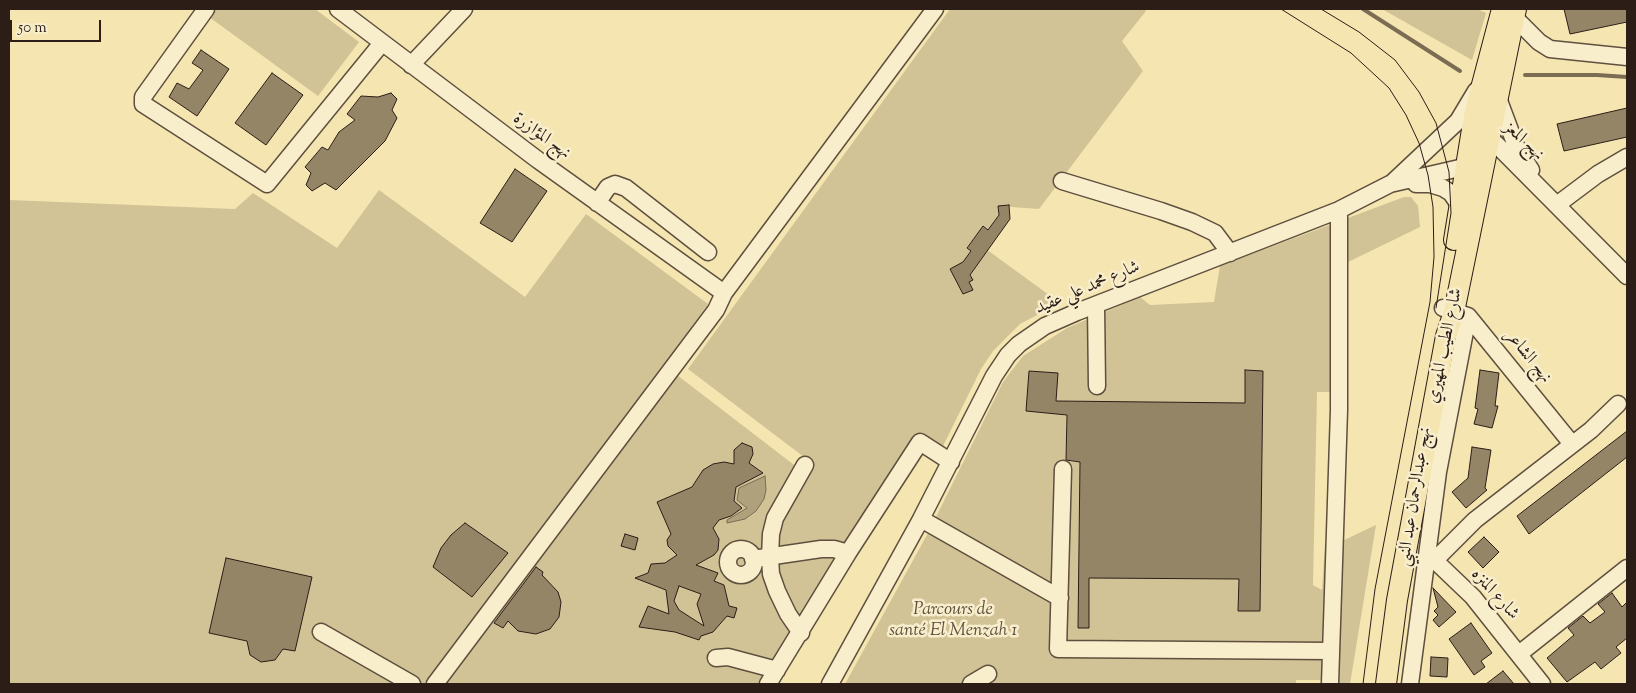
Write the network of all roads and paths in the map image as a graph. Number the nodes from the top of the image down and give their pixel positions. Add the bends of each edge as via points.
1 (206, 9) edge
2 (338, 9) edge
3 (464, 9) edge
4 (935, 9) edge
5 (1510, 11) edge
6 (382, 43) junction
7 (1490, 56) junction
8 (1627, 57) edge
9 (411, 65) junction
10 (1497, 95) junction
11 (1475, 111) junction
12 (1488, 138) junction
13 (1627, 157) edge
14 (1475, 165) junction
15 (1062, 182) dead end
16 (1386, 187) junction
17 (1554, 200) junction
18 (597, 203) junction
19 (1460, 206) junction
20 (1339, 210) junction
21 (708, 252) dead end
22 (1230, 253) junction
23 (1627, 276) edge
24 (724, 293) junction
25 (1096, 304) junction
26 (1455, 312) junction
27 (1097, 386) dead end
28 (1618, 404) dead end
29 (1572, 444) junction
30 (951, 462) junction
31 (805, 465) dead end
32 (1063, 469) dead end
33 (921, 519) junction
34 (1408, 540) junction
35 (848, 553) junction
36 (770, 556) junction
37 (1431, 557) junction
38 (754, 559) dead end
39 (1627, 568) edge
40 (1060, 598) junction
41 (321, 632) dead end
42 (801, 633) junction
43 (1331, 651) junction
44 (1519, 654) junction
45 (716, 658) dead end
46 (777, 670) junction
47 (988, 674) dead end
48 (412, 684) edge
49 (435, 684) edge
50 (768, 684) edge
51 (830, 684) edge
52 (972, 684) edge
53 (1330, 684) edge
54 (1386, 684) edge
55 (1410, 684) edge
56 (1542, 684) edge

1 - 6 street via 143,97 143,104 267,184
2 - 6 street, نهج المؤازرة
3 - 9 street
4 - 24 street
5 - 7 main road
5 - 8 street via 1539,42 1550,49
5 - 10 main road, شارع الطيب المهيري
6 - 9 street, نهج المؤازرة
7 - 11 main road
7 - 16 street via 1480,83 1458,121
9 - 18 street, نهج المؤازرة
10 - 12 main road, شارع الطيب المهيري
10 - 17 street, نهج المعز via 1516,146
11 - 12 street, نهج المعز
11 - 14 main road
12 - 14 main road, شارع الطيب المهيري
12 - 17 street, نهج المعز
13 - 17 street
14 - 16 street, شارع محمد علي عقيد
14 - 19 main road
14 - 26 main road, شارع الطيب المهيري
15 - 22 street via 1162,210 1192,222 1215,233
16 - 19 street via 1430,184 1451,193
16 - 20 street, شارع محمد علي عقيد
17 - 23 street, نهج المعز
18 - 21 street via 608,187 615,184 626,188
18 - 24 street, نهج المؤازرة
19 - 26 main road
20 - 22 street, شارع محمد علي عقيد
20 - 43 street via 1339,410
22 - 25 street, شارع محمد علي عقيد
24 - 49 street via 716,310
25 - 27 street
25 - 30 street, شارع محمد علي عقيد via 1045,326 1008,355
26 - 29 street, نهج الشاعر
26 - 34 main road, شارع الطيب المهيري via 1446,336
26 - 37 street, نهج عبدالرحمان عبد النبي
28 - 29 street
29 - 37 street
30 - 33 street, شارع محمد علي عقيد
30 - 35 street via 920,442
31 - 36 street via 775,518
32 - 40 street
33 - 40 street
33 - 51 street, شارع محمد علي عقيد
34 - 37 street, شارع المنزه
34 - 54 main road, شارع الطيب المهيري
35 - 36 street via 821,549
35 - 42 street
36 - 38 street
36 - 42 street via 777,592
37 - 44 street, شارع المنزه via 1473,597
37 - 55 street, نهج عبدالرحمان عبد النبي
39 - 44 street
40 - 43 street via 1058,649
41 - 48 street
42 - 46 street
43 - 53 street
44 - 56 street, شارع المنزه
45 - 46 street via 728,657
46 - 50 street
47 - 52 street

